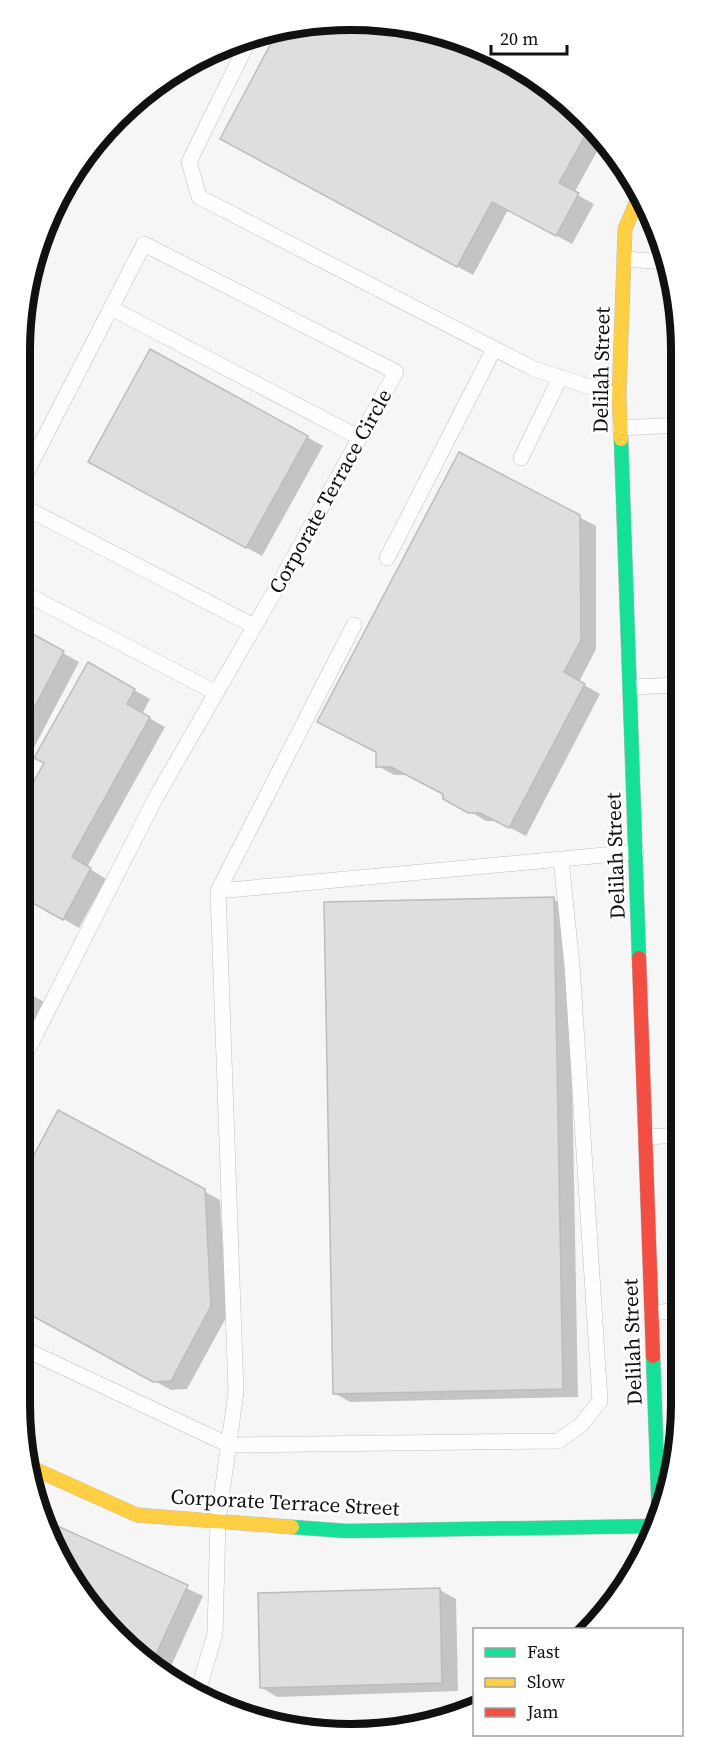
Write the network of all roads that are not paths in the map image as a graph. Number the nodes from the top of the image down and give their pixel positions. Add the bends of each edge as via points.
1 (245, 48) edge
2 (635, 204) edge
3 (625, 259) junction
4 (658, 261) edge
5 (111, 308) junction
6 (494, 349) junction
7 (560, 378) junction
8 (619, 396) junction
9 (671, 425) edge
10 (620, 428) junction
11 (360, 438) junction
12 (521, 458) dead end
13 (30, 466) edge
14 (30, 510) edge
15 (387, 558) dead end
16 (30, 596) edge
17 (354, 625) dead end
18 (254, 626) junction
19 (671, 686) edge
20 (630, 687) junction
21 (215, 692) junction
22 (636, 852) junction
23 (561, 860) junction
24 (218, 891) junction
25 (30, 1045) edge
26 (671, 1136) edge
27 (646, 1137) junction
28 (671, 1311) edge
29 (652, 1313) junction
30 (30, 1352) edge
31 (229, 1445) junction
32 (37, 1470) edge
33 (658, 1493) edge
34 (218, 1521) junction
35 (647, 1526) edge
36 (199, 1686) edge

1 - 6 lane via 189,162 199,197
2 - 3 street, Delilah Street via 625,229
3 - 4 lane
3 - 8 street, Delilah Street
5 - 11 lane
5 - 11 lane, Corporate Terrace Circle via 144,244 396,372
5 - 13 lane, Corporate Terrace Circle
6 - 7 lane
6 - 15 lane
7 - 8 lane
7 - 12 lane
8 - 10 street, Delilah Street
9 - 10 lane
10 - 20 street, Delilah Street
11 - 18 lane, Corporate Terrace Circle
14 - 18 lane
16 - 21 lane
17 - 24 lane
18 - 21 lane, Corporate Terrace Circle
19 - 20 lane
20 - 22 street, Delilah Street
21 - 25 lane, Corporate Terrace Circle via 155,799
22 - 23 lane
22 - 27 street, Delilah Street
23 - 24 lane
23 - 31 lane via 572,965 600,1401 581,1425 558,1441
24 - 31 lane via 236,1392
26 - 27 lane
27 - 29 street, Delilah Street
28 - 29 lane
29 - 33 street, Delilah Street
30 - 31 lane
31 - 34 lane
32 - 34 street, Corporate Terrace Street via 137,1515
34 - 35 street, Corporate Terrace Street via 347,1531
34 - 36 lane via 215,1634

